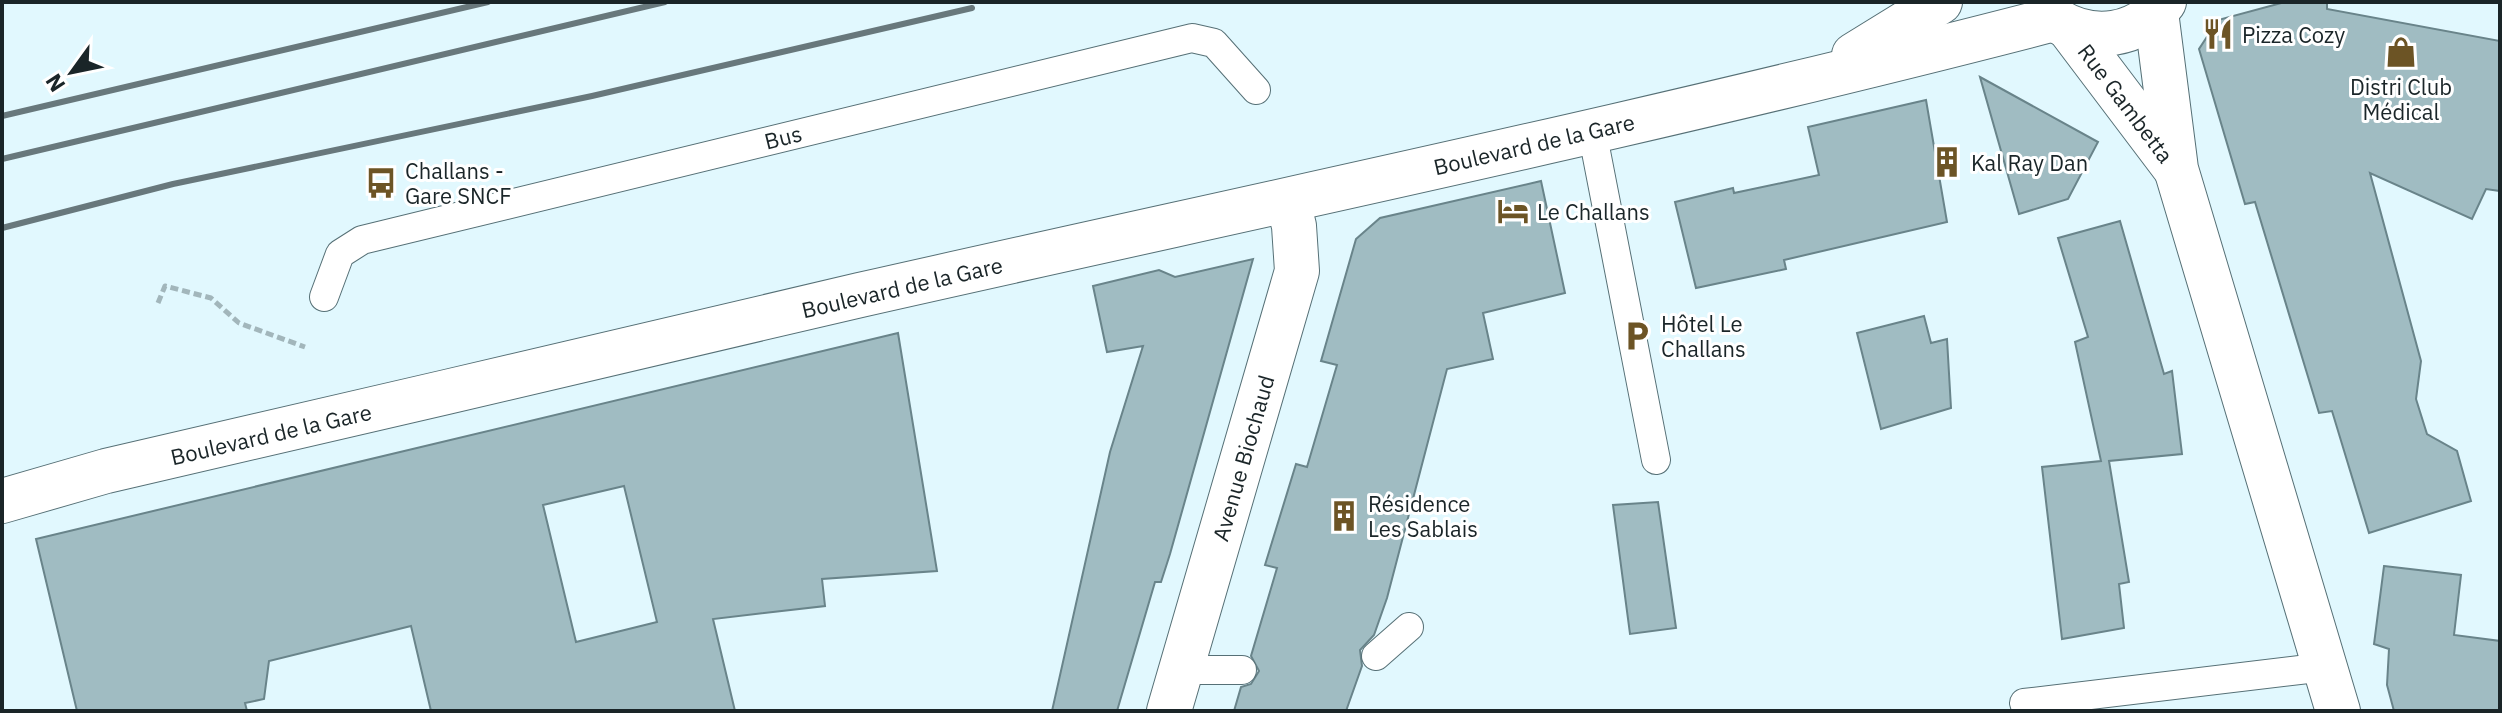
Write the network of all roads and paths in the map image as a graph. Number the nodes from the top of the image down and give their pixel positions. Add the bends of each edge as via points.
1 (1940, 2) edge
2 (2160, 7) edge
3 (2054, 16) edge
4 (1805, 83) junction
5 (1256, 90) dead end
6 (1592, 131) junction
7 (2176, 169) junction
8 (1288, 202) junction
9 (324, 297) dead end
10 (158, 303) dead end
11 (305, 347) dead end
12 (1656, 460) dead end
13 (2, 501) edge
14 (1409, 627) dead end
15 (1376, 656) dead end
16 (2325, 667) junction
17 (1181, 670) junction
18 (1242, 670) dead end
19 (2024, 703) dead end
20 (1169, 711) edge
21 (2338, 711) edge

1 - 4 main road, Boulevard de la Gare
2 - 3 main road via 2138,26 2115,34 2092,35
2 - 7 main road, Rue Gambetta
3 - 4 main road, Boulevard de la Gare
3 - 7 main road, Rue Gambetta
4 - 6 main road, Boulevard de la Gare
5 - 9 lane, Bus via 1214,43 1192,38 362,240 340,254
6 - 8 main road, Boulevard de la Gare
6 - 12 lane
7 - 16 main road
8 - 13 main road, Boulevard de la Gare via 859,295 106,471
8 - 17 main road, Avenue Biochaud via 1297,271
10 - 11 path via 165,286 211,298 239,323
14 - 15 lane
16 - 19 lane
16 - 21 main road
17 - 18 lane
17 - 20 main road, Avenue Biochaud

